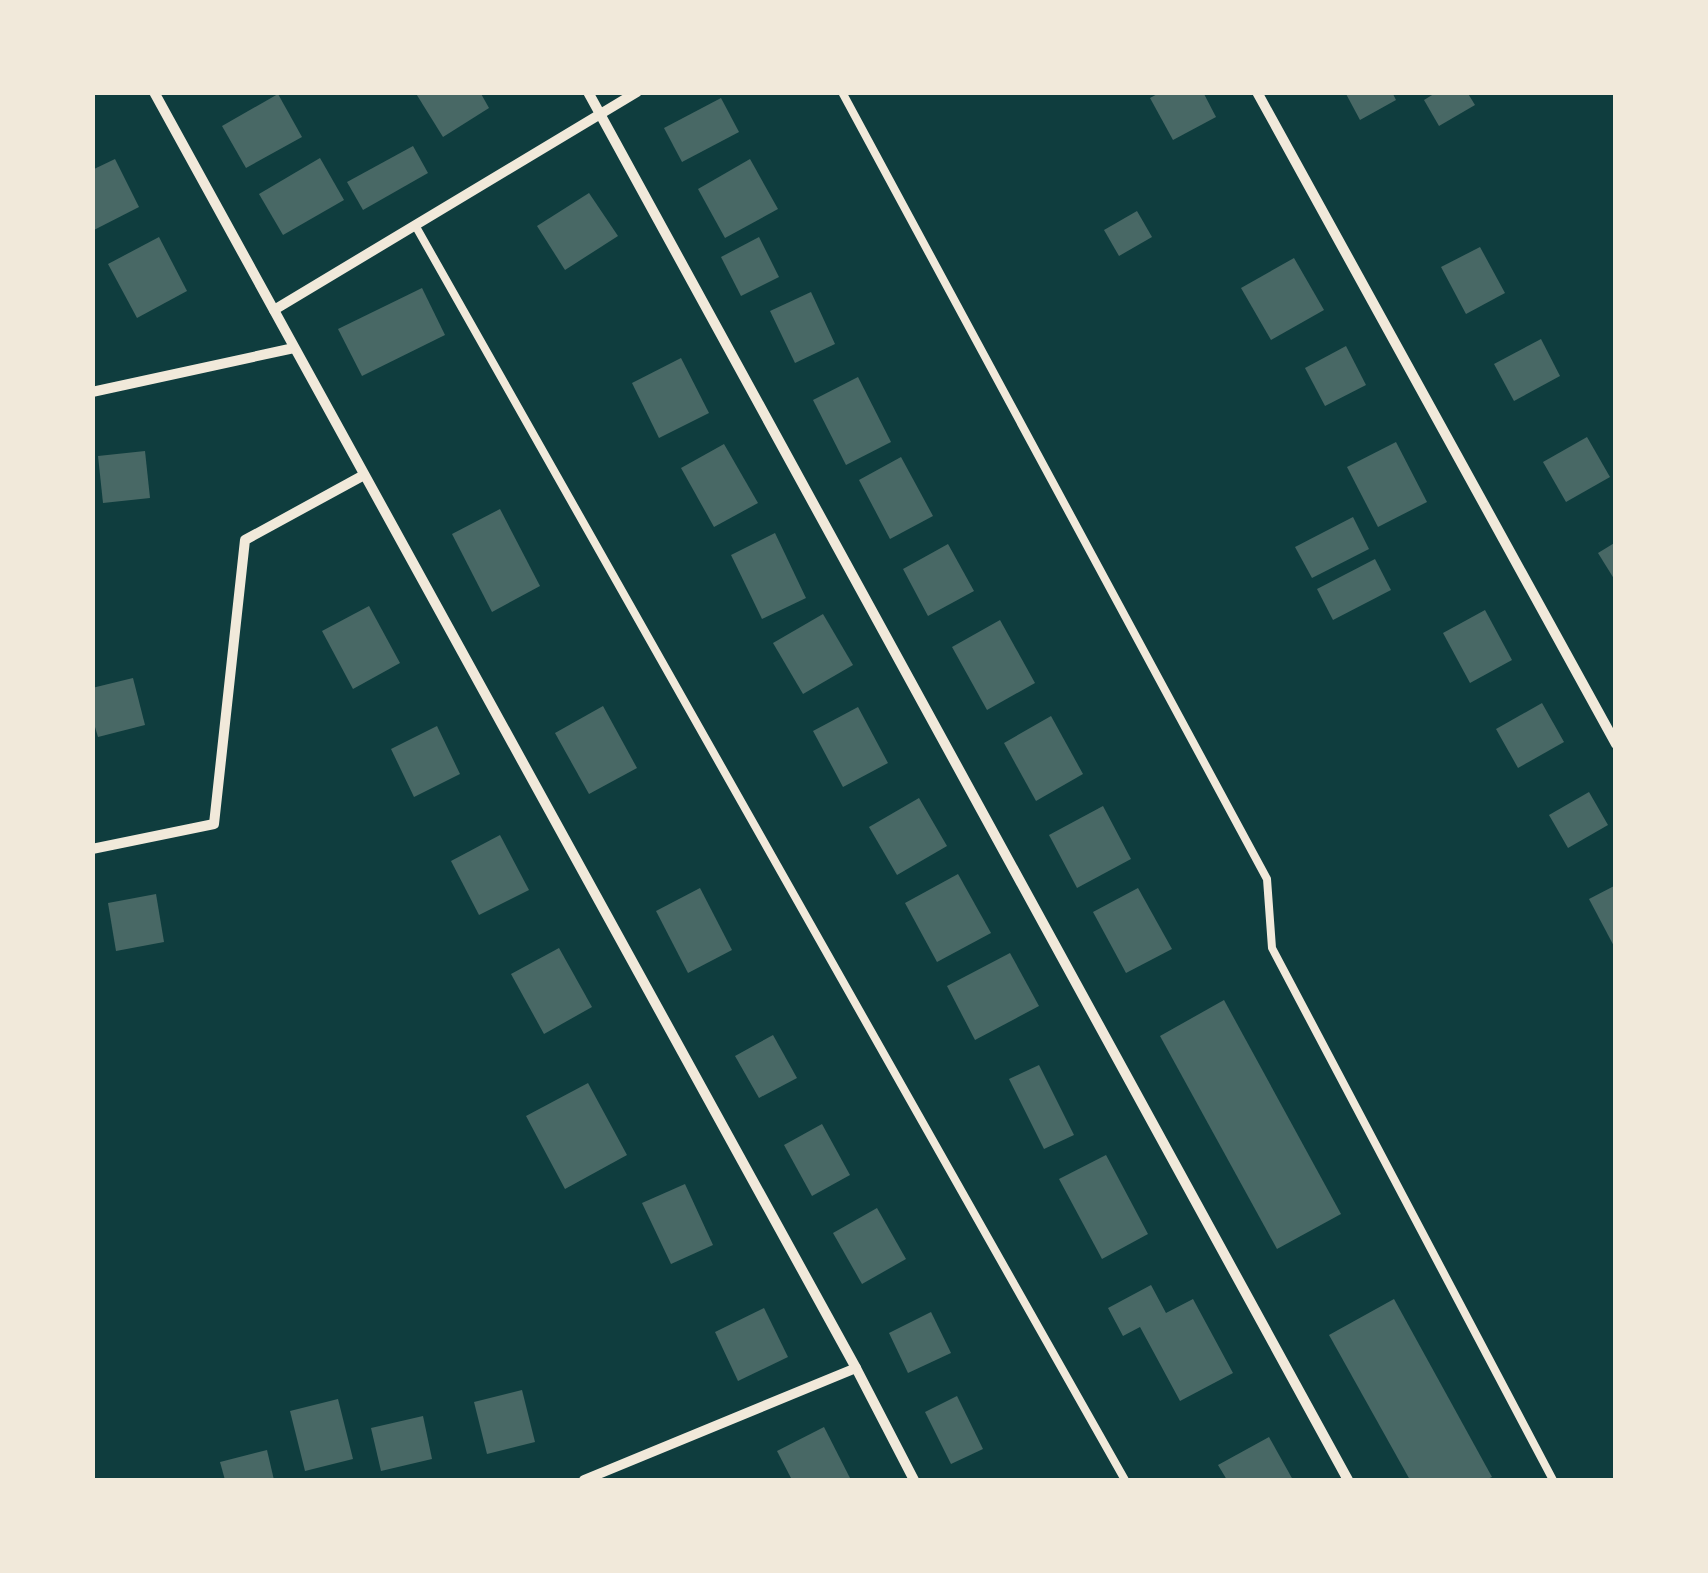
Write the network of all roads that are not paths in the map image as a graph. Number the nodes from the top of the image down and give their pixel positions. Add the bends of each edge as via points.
1 (154, 92) edge
2 (588, 92) edge
3 (637, 92) edge
4 (842, 92) edge
5 (1258, 92) edge
6 (600, 115) junction
7 (416, 225) junction
8 (274, 310) junction
9 (294, 348) junction
10 (92, 392) edge
11 (364, 476) junction
12 (1616, 744) edge
13 (92, 849) edge
14 (856, 1368) junction
15 (584, 1480) edge
16 (914, 1480) edge
17 (1125, 1480) edge
18 (1348, 1480) edge
19 (1554, 1480) edge

1 - 8 street
2 - 6 street
3 - 6 street
4 - 19 lane via 1267,878 1272,948
5 - 12 street
6 - 7 street
6 - 18 street
7 - 8 street
7 - 17 lane
8 - 9 street
9 - 10 street
9 - 11 street
11 - 13 street via 245,540 214,824
11 - 14 street
14 - 15 street
14 - 16 street

